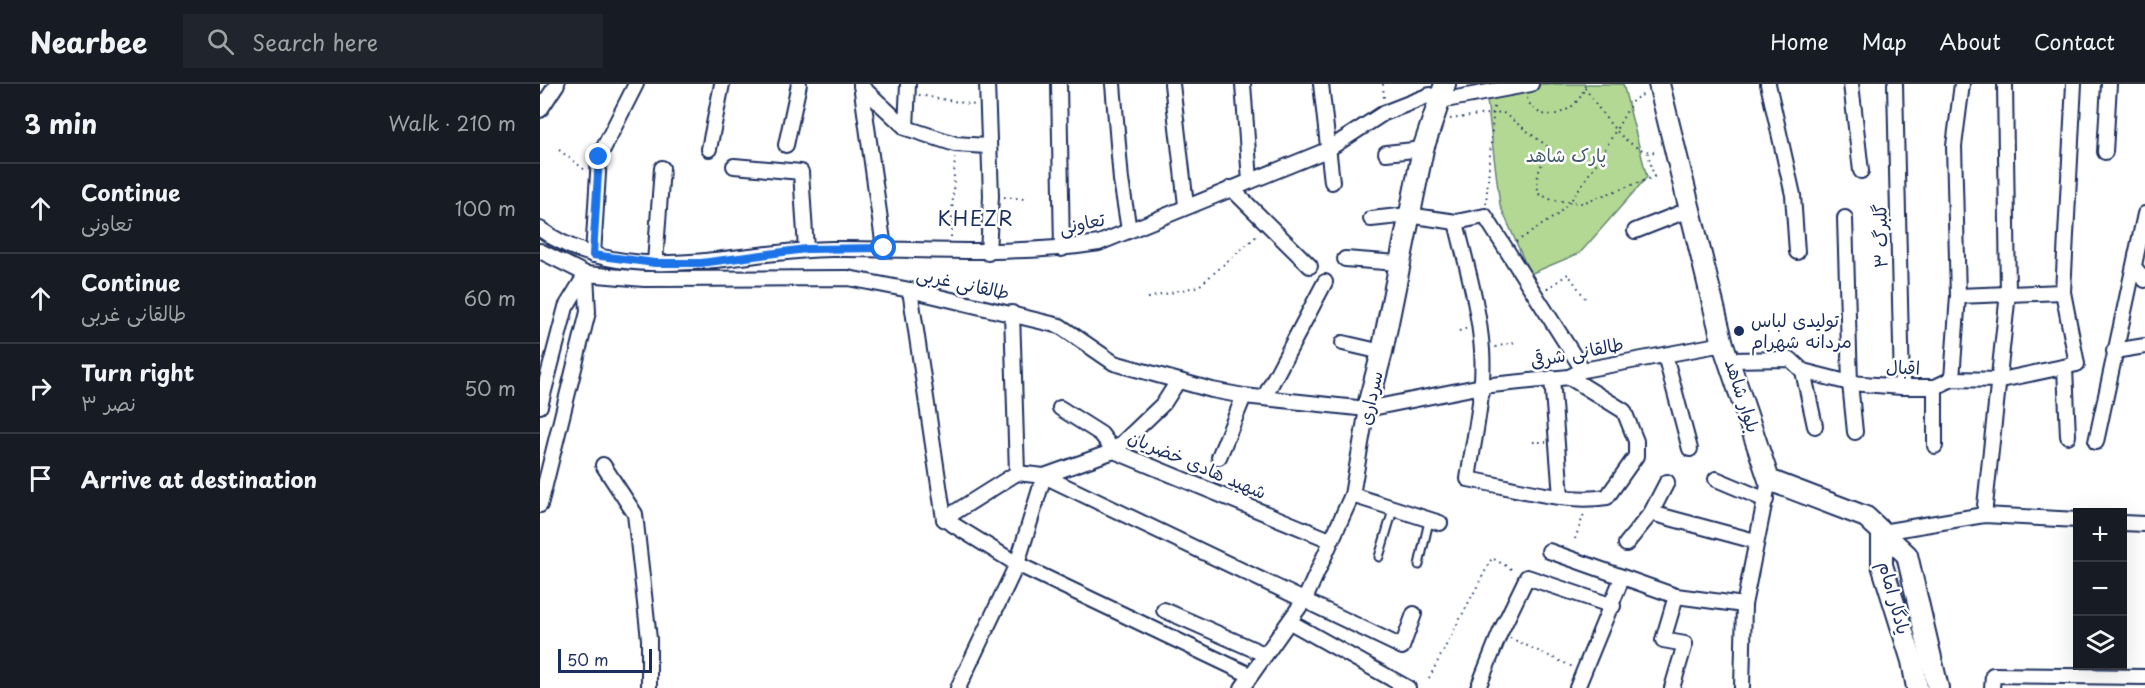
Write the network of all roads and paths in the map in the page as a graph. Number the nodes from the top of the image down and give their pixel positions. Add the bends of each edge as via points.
1 (557, 84) edge
2 (636, 84) edge
3 (722, 84) edge
4 (800, 84) edge
5 (987, 84) edge
6 (1059, 84) edge
7 (1113, 84) edge
8 (1172, 84) edge
9 (1243, 84) edge
10 (1321, 84) edge
11 (1585, 84) edge
12 (1768, 84) edge
13 (1851, 84) edge
14 (1896, 84) edge
15 (1962, 84) edge
16 (2005, 84) edge
17 (2074, 84) edge
18 (2109, 84) edge
19 (861, 85) edge
20 (1527, 85) edge
21 (1659, 85) edge
22 (1585, 88) junction
23 (907, 89) edge
24 (1493, 91) junction
25 (1442, 92) edge
26 (987, 107) junction
27 (540, 110) edge
28 (1494, 113) junction
29 (1433, 122) junction
30 (906, 128) junction
31 (1615, 131) junction
32 (955, 144) junction
33 (786, 145) dead end
34 (987, 147) junction
35 (710, 149) dead end
36 (1423, 149) junction
37 (559, 150) dead end
38 (1327, 150) junction
39 (1676, 150) junction
40 (2104, 152) dead end
41 (1386, 153) dead end
42 (1648, 153) junction
43 (734, 166) dead end
44 (662, 168) dead end
45 (1860, 171) dead end
46 (597, 180) junction
47 (1250, 182) junction
48 (1332, 182) dead end
49 (1232, 188) junction
50 (991, 196) junction
51 (1026, 199) dead end
52 (1570, 202) junction
53 (1185, 205) junction
54 (1691, 209) junction
55 (2145, 214) edge
56 (1408, 215) junction
57 (1485, 216) junction
58 (1845, 218) dead end
59 (1371, 219) dead end
60 (1456, 222) junction
61 (1269, 226) junction
62 (540, 229) edge
63 (1129, 230) junction
64 (1635, 231) dead end
65 (884, 248) junction
66 (1506, 248) junction
67 (806, 249) junction
68 (950, 249) junction
69 (1062, 249) junction
70 (540, 251) edge
71 (1797, 252) dead end
72 (988, 253) junction
73 (593, 255) junction
74 (1345, 259) dead end
75 (655, 263) junction
76 (1398, 263) junction
77 (1310, 266) dead end
78 (2140, 266) edge
79 (700, 270) junction
80 (586, 274) junction
81 (2145, 280) edge
82 (1325, 282) dead end
83 (909, 290) junction
84 (2008, 292) junction
85 (2063, 292) junction
86 (1958, 296) junction
87 (1535, 297) junction
88 (1148, 298) dead end
89 (1585, 298) dead end
90 (1012, 313) junction
91 (1516, 342) dead end
92 (1343, 343) dead end
93 (2145, 346) edge
94 (1482, 351) junction
95 (2114, 351) junction
96 (1382, 352) junction
97 (1727, 352) junction
98 (1665, 355) junction
99 (2071, 366) junction
100 (1583, 370) junction
101 (1803, 371) junction
102 (1569, 377) junction
103 (1552, 378) junction
104 (1952, 379) junction
105 (2001, 380) junction
106 (1178, 381) junction
107 (1850, 382) junction
108 (1482, 386) junction
109 (1902, 387) junction
110 (1935, 387) junction
111 (1244, 396) junction
112 (1265, 396) junction
113 (540, 406) edge
114 (1060, 408) dead end
115 (1367, 409) junction
116 (1815, 426) dead end
117 (1855, 432) dead end
118 (2068, 436) dead end
119 (2096, 442) dead end
120 (1935, 446) dead end
121 (1690, 448) dead end
122 (1114, 451) junction
123 (1219, 457) dead end
124 (603, 465) dead end
125 (1017, 473) junction
126 (1044, 476) junction
127 (1716, 479) dead end
128 (1769, 480) junction
129 (1667, 482) dead end
130 (1352, 495) junction
131 (1561, 497) junction
132 (1590, 499) junction
133 (1766, 501) junction
134 (540, 505) edge
135 (1393, 510) junction
136 (1652, 513) junction
137 (1983, 515) junction
138 (944, 519) junction
139 (2073, 520) edge
140 (1434, 522) joint
141 (2127, 523) edge
142 (2145, 524) edge
143 (1882, 532) junction
144 (1575, 539) dead end
145 (1330, 540) junction
146 (1755, 541) junction
147 (1626, 544) dead end
148 (1549, 551) dead end
149 (1379, 557) dead end
150 (1017, 564) junction
151 (1419, 565) dead end
152 (1527, 578) junction
153 (1623, 578) junction
154 (1676, 596) junction
155 (1305, 598) junction
156 (1744, 605) junction
157 (1613, 606) junction
158 (1164, 610) dead end
159 (1414, 614) dead end
160 (1290, 622) junction
161 (1500, 633) junction
162 (1264, 654) junction
163 (1584, 672) junction
164 (2145, 677) edge
165 (1429, 678) dead end
166 (1248, 683) edge
167 (649, 688) edge
168 (958, 688) edge
169 (1408, 688) edge
170 (1478, 688) edge
171 (1577, 688) edge
172 (1672, 688) edge
173 (1742, 688) edge
174 (1917, 688) edge
175 (1938, 688) edge
176 (1992, 688) edge

1 - 27 street
2 - 46 street via 599,157
3 - 35 street
4 - 33 street
5 - 26 street
6 - 69 street
7 - 63 street via 1120,180
8 - 53 street
9 - 47 street
10 - 38 street
11 - 22 path
12 - 71 street via 1794,195
13 - 45 street
14 - 109 street, گلبرگ ۳
15 - 86 street via 1954,146
16 - 84 street
17 - 85 street
18 - 40 street
19 - 30 street
19 - 65 street
20 - 22 path via 1528,102 1539,112 1554,115 1565,113
20 - 24 street
21 - 31 path via 1633,100
21 - 39 main road, بلوار شاهد
22 - 31 path
23 - 26 path
23 - 30 street
24 - 25 street
24 - 28 path
25 - 29 main road, سرداری
25 - 38 street, تعاونی via 1384,112
26 - 34 street
28 - 29 path
28 - 52 path via 1502,112 1551,149 1538,174 1539,194
28 - 57 path
29 - 36 main road, سرداری
30 - 32 street
31 - 42 path
31 - 52 path
32 - 34 street
32 - 68 path
34 - 50 street
36 - 41 street
36 - 56 main road, سرداری
37 - 46 path
38 - 47 street, تعاونی
38 - 48 street
39 - 42 path
39 - 54 main road, بلوار شاهد
42 - 52 path via 1654,177 1582,203
43 - 67 street via 801,172
44 - 75 street
46 - 73 street
47 - 49 street, تعاونی
49 - 53 street, تعاونی
49 - 61 street
50 - 51 path
50 - 72 street
52 - 66 path
53 - 63 street, تعاونی
54 - 64 street
54 - 97 main road, بلوار شاهد
55 - 78 street
56 - 59 street
56 - 60 street
56 - 76 main road, سرداری
57 - 60 street
57 - 66 street
58 - 107 street
60 - 94 street
61 - 77 street
61 - 88 path via 1199,286
62 - 73 street, طالقانی غربی via 557,241
63 - 69 street, تعاونی via 1099,243
65 - 67 street, تعاونی
65 - 68 street, تعاونی
66 - 87 street
67 - 79 street, تعاونی
68 - 72 street, تعاونی
69 - 72 street, تعاونی
70 - 80 street, طالقانی غربی
73 - 75 street, طالقانی غربی
74 - 76 street
75 - 79 street, طالقانی غربی
76 - 96 main road, سرداری
78 - 81 street
78 - 95 street
79 - 80 street, طالقانی غربی via 644,279
79 - 83 street, طالقانی غربی via 848,278
80 - 113 street via 566,307
80 - 134 street via 588,312
82 - 112 street
83 - 90 street, طالقانی غربی
83 - 138 street
84 - 85 street
84 - 86 street
84 - 105 street
85 - 99 street
86 - 104 street
87 - 89 path via 1568,274
87 - 100 street
90 - 106 street, طالقانی غربی via 1060,326 1114,363
90 - 125 street
91 - 94 path
92 - 96 street
93 - 95 street
94 - 108 street
95 - 119 street
96 - 115 main road, سرداری
97 - 98 street, طالقانی شرقی
97 - 101 street, اقبال via 1790,358
97 - 128 main road, بلوار شاهد
98 - 100 street, طالقانی شرقی
98 - 121 street
99 - 105 street, اقبال
99 - 118 street
100 - 102 street, طالقانی شرقی
101 - 107 street, اقبال
101 - 116 street
102 - 103 street, طالقانی شرقی
102 - 132 street via 1624,411 1636,441 1636,456 1607,497
103 - 108 street, طالقانی شرقی
103 - 131 street
104 - 105 street, اقبال
104 - 110 street, اقبال
105 - 137 street
106 - 111 street, طالقانی غربی
106 - 122 street via 1164,403
107 - 109 street, اقبال
107 - 117 street
108 - 115 street, طالقانی شرقی
108 - 131 street via 1468,479
109 - 110 street, اقبال
110 - 120 street
111 - 112 street, طالقانی غربی
111 - 123 street
112 - 115 street, طالقانی غربی
114 - 122 street, شهید هادی خضریان via 1101,434
115 - 130 street, سرداری
122 - 126 street
122 - 145 street, شهید هادی خضریان
124 - 167 street via 635,514 649,639
125 - 126 street
125 - 138 street
126 - 150 street
126 - 155 street
127 - 133 street
128 - 133 street
128 - 143 main road via 1866,517
129 - 136 street
130 - 135 street
130 - 145 street, سرداری
131 - 132 street
132 - 144 path
133 - 146 street
135 - 140 street
135 - 149 lane
136 - 146 street
136 - 147 street
137 - 139 street
137 - 143 street
138 - 150 street
140 - 151 lane
141 - 142 street
143 - 174 main road, یادگار امام via 1882,565
143 - 175 main road, یادگار امام via 1907,555
145 - 155 street, سرداری
146 - 156 street
148 - 153 street
150 - 166 street
150 - 168 street
152 - 157 street
152 - 161 street
152 - 165 path via 1492,558
153 - 154 street
153 - 157 street
154 - 156 street
154 - 172 street via 1663,640 1685,644
155 - 159 street via 1402,647
155 - 160 street, سرداری
156 - 173 street
157 - 163 street
158 - 162 street
160 - 162 street, سرداری
160 - 169 street
161 - 163 path
161 - 170 street
162 - 166 street, سرداری
163 - 171 street
164 - 176 street via 1993,675

